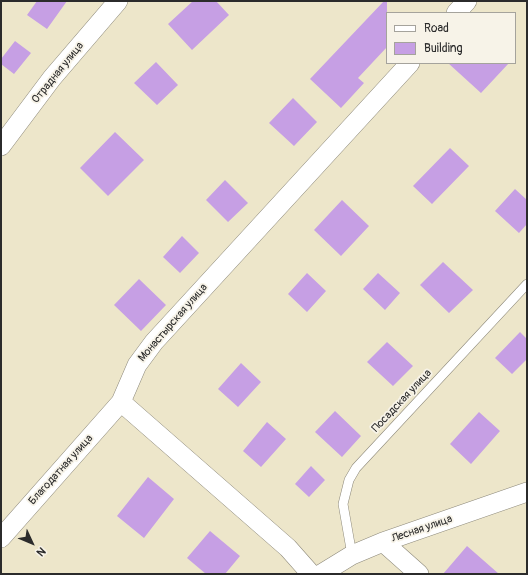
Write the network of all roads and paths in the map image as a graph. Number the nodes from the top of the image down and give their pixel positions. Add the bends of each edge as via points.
1 (118, 1) edge
2 (467, 1) edge
3 (457, 12) edge
4 (409, 64) edge
5 (1, 146) edge
6 (527, 284) edge
7 (121, 402) junction
8 (527, 492) edge
9 (1, 538) edge
10 (383, 542) junction
11 (352, 555) junction
12 (310, 574) edge
13 (321, 574) edge
14 (419, 574) edge

1 - 5 street, Отрадная улица via 52,78
2 - 3 street
4 - 7 street, Монастырская улица via 154,342 137,365
6 - 11 lane, Посадская улица via 356,468 349,480 343,504
7 - 9 street, Благодатная улица
7 - 12 street via 288,548
8 - 10 street, Лесная улица
10 - 11 street, Лесная улица
10 - 14 street
11 - 13 street, Лесная улица

